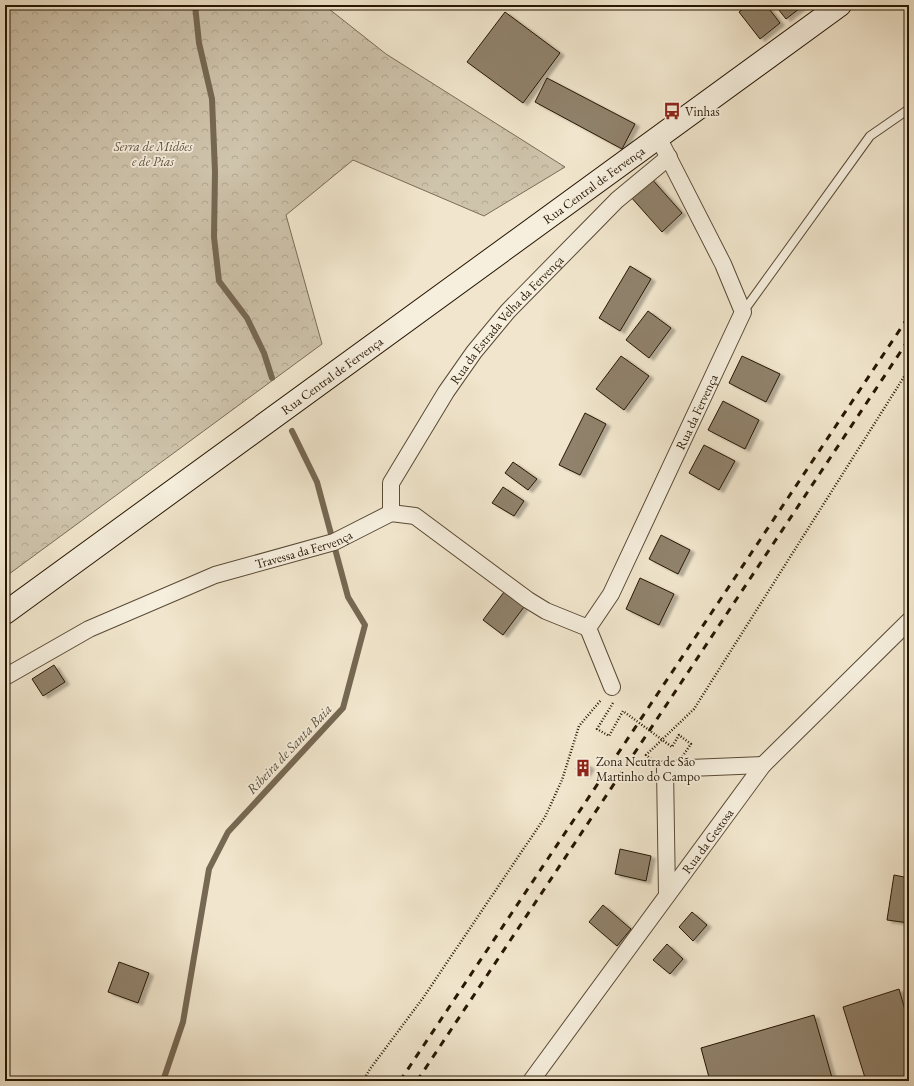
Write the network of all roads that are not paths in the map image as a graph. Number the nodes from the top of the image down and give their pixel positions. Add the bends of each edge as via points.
1 (840, 5) edge
2 (909, 109) edge
3 (658, 137) junction
4 (669, 157) junction
5 (743, 312) junction
6 (391, 513) junction
7 (5, 613) edge
8 (909, 621) edge
9 (588, 628) junction
10 (5, 677) edge
11 (612, 687) road end
12 (763, 765) junction
13 (667, 895) junction
14 (531, 1081) edge

1 - 3 street, Rua Central de Fervença
2 - 5 lane via 870,136
3 - 4 street
3 - 7 street, Rua Central de Fervença
4 - 5 street via 723,264
4 - 6 street, Rua da Estrada Velha da Fervença via 617,200 508,311 474,352 446,392 392,482
5 - 9 street, Rua da Fervença via 611,594
6 - 9 street via 415,516 528,600 546,611
6 - 10 street, Travessa da Fervença via 334,542 215,575 89,629
8 - 12 street, Rua da Gestosa
9 - 11 street
12 - 13 street, Rua da Gestosa
12 - 13 street via 665,769
13 - 14 street, Rua da Gestosa

